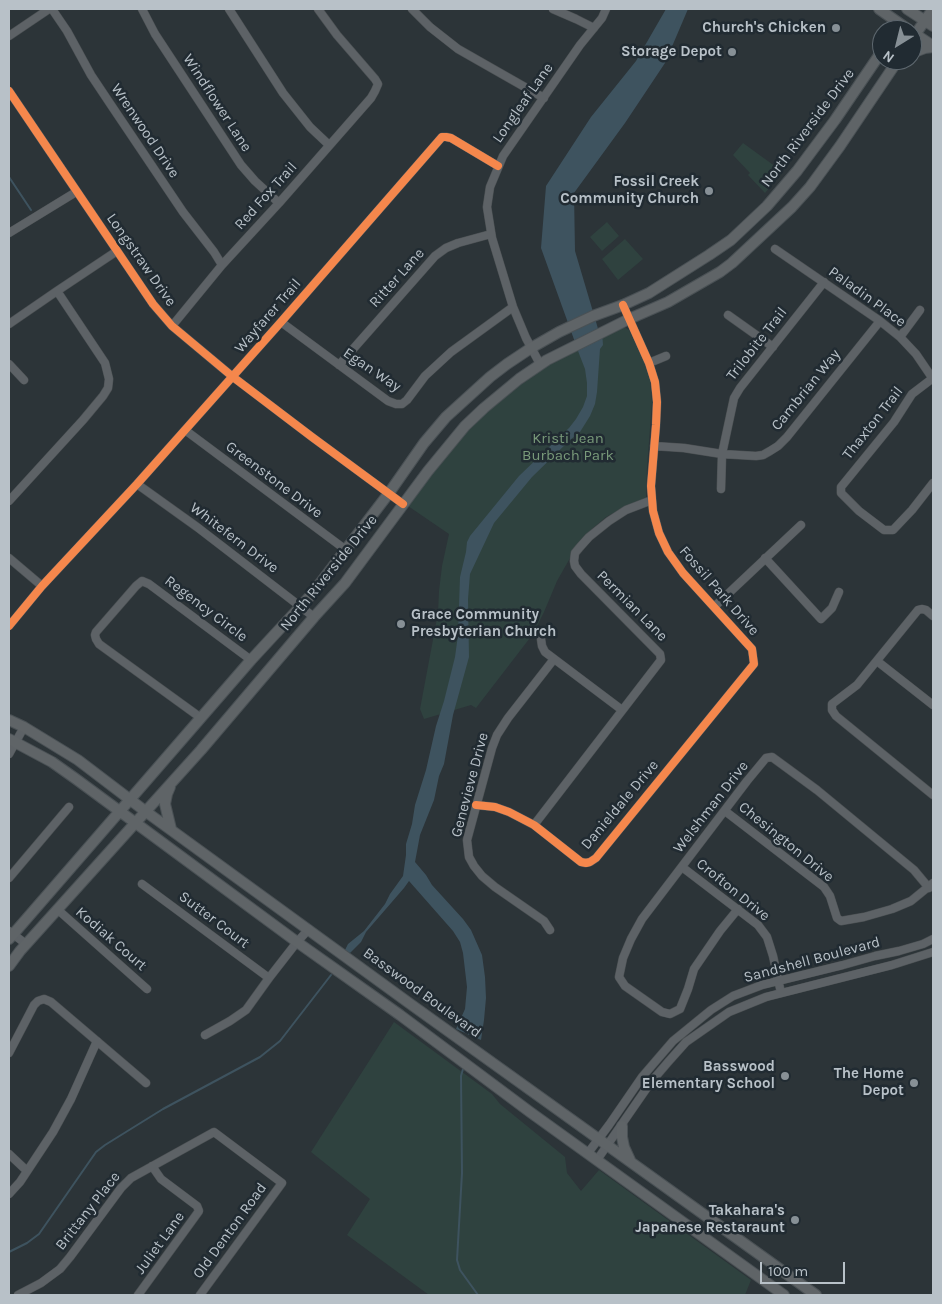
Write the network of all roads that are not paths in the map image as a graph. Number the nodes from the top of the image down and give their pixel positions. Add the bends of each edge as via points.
1 (51, 9) edge
2 (142, 9) edge
3 (229, 9) edge
4 (318, 9) edge
5 (412, 9) edge
6 (553, 9) edge
7 (606, 9) edge
8 (879, 9) edge
9 (909, 9) edge
10 (933, 9) edge
11 (891, 20) edge
12 (902, 20) edge
13 (929, 23) edge
14 (594, 28) junction
15 (9, 36) edge
16 (922, 40) edge
17 (933, 47) edge
18 (872, 66) edge
19 (891, 70) edge
20 (9, 91) edge
21 (544, 98) junction
22 (837, 117) junction
23 (852, 128) junction
24 (329, 145) junction
25 (498, 166) junction
26 (76, 192) junction
27 (280, 203) junction
28 (9, 233) edge
29 (492, 234) junction
30 (775, 249) dead end
31 (117, 252) junction
32 (222, 265) junction
33 (824, 282) junction
34 (56, 291) junction
35 (623, 305) junction
36 (512, 307) junction
37 (920, 310) dead end
38 (728, 315) dead end
39 (629, 319) junction
40 (880, 321) junction
41 (282, 322) junction
42 (9, 324) edge
43 (172, 326) junction
44 (900, 337) junction
45 (773, 347) junction
46 (531, 348) junction
47 (666, 356) dead end
48 (649, 362) junction
49 (9, 364) edge
50 (540, 364) junction
51 (339, 365) junction
52 (232, 377) junction
53 (933, 378) edge
54 (24, 380) dead end
55 (185, 430) junction
56 (654, 446) junction
57 (722, 454) junction
58 (933, 483) edge
59 (137, 484) junction
60 (721, 489) dead end
61 (389, 493) junction
62 (652, 500) junction
63 (9, 501) edge
64 (403, 504) junction
65 (801, 525) dead end
66 (346, 550) junction
67 (9, 558) edge
68 (765, 558) junction
69 (42, 586) junction
70 (839, 592) dead end
71 (301, 606) junction
72 (714, 607) junction
73 (933, 616) edge
74 (314, 617) junction
75 (9, 626) edge
76 (541, 639) dead end
77 (554, 659) junction
78 (251, 660) junction
79 (877, 661) junction
80 (754, 664) joint
81 (933, 705) edge
82 (622, 710) junction
83 (201, 718) junction
84 (9, 720) edge
85 (24, 727) junction
86 (12, 741) edge
87 (9, 754) edge
88 (172, 783) junction
89 (933, 795) edge
90 (130, 800) junction
91 (476, 805) junction
92 (68, 807) dead end
93 (145, 811) junction
94 (725, 811) junction
95 (120, 812) junction
96 (135, 822) junction
97 (534, 825) junction
98 (172, 829) junction
99 (682, 867) junction
100 (9, 878) edge
101 (142, 884) dead end
102 (931, 886) edge
103 (57, 909) junction
104 (738, 909) junction
105 (309, 929) junction
106 (550, 930) dead end
107 (10, 935) edge
108 (297, 942) junction
109 (932, 942) edge
110 (26, 944) junction
111 (933, 952) edge
112 (9, 966) edge
113 (269, 978) junction
114 (778, 980) junction
115 (148, 989) dead end
116 (781, 993) junction
117 (410, 1003) junction
118 (400, 1016) junction
119 (205, 1035) dead end
120 (97, 1041) junction
121 (9, 1053) edge
122 (146, 1083) dead end
123 (622, 1126) junction
124 (598, 1138) junction
125 (608, 1145) junction
126 (588, 1153) junction
127 (9, 1154) edge
128 (597, 1160) junction
129 (630, 1161) junction
130 (152, 1166) junction
131 (27, 1171) junction
132 (282, 1183) joint
133 (9, 1194) edge
134 (717, 1224) junction
135 (706, 1238) junction
136 (18, 1295) edge
137 (138, 1295) edge
138 (200, 1295) edge
139 (784, 1295) edge
140 (816, 1295) edge

1 - 15 street
1 - 32 street, Wrenwood Drive via 111,105
2 - 27 street, Windflower Lane via 241,165
3 - 24 street via 283,93
4 - 24 street, Red Fox Trail via 378,84 371,98
5 - 21 street via 458,48
6 - 14 street
7 - 14 street, Longleaf Lane
8 - 11 main road
9 - 12 main road
9 - 13 main road
10 - 13 main road
14 - 21 street, Longleaf Lane
16 - 17 main road
18 - 22 main road, North Riverside Drive
19 - 23 main road, North Riverside Drive
20 - 26 street, Longstraw Drive
21 - 25 street, Longleaf Lane
22 - 23 main road
22 - 35 main road, North Riverside Drive via 768,206 731,240 677,276
23 - 39 main road, North Riverside Drive via 792,207 732,263 668,302
24 - 27 street, Red Fox Trail
25 - 29 street, Longleaf Lane via 487,207
25 - 41 street, Wayfarer Trail via 451,138 442,137
26 - 28 street
26 - 31 street, Longstraw Drive
27 - 32 street, Red Fox Trail
29 - 36 street, Longleaf Lane
29 - 51 street, Ritter Lane via 458,243 435,256
30 - 33 street, Paladin Place
31 - 34 street
31 - 43 street, Longstraw Drive
32 - 43 street, Red Fox Trail
33 - 40 street, Paladin Place
33 - 45 street, Trilobite Trail
34 - 42 street
34 - 63 street via 105,363 108,388
35 - 39 street, Fossil Park Drive
35 - 46 main road, North Riverside Drive via 559,332
36 - 46 street, Longleaf Lane
36 - 51 street, Egan Way via 451,352 402,404 388,401
37 - 44 street
38 - 45 street
39 - 48 street, Fossil Park Drive
39 - 50 main road, North Riverside Drive
40 - 44 street, Paladin Place
40 - 57 street, Cambrian Way via 778,446 756,456
41 - 51 street, Egan Way
41 - 52 street, Wayfarer Trail
43 - 52 street, Longstraw Drive
44 - 53 street, Paladin Place
45 - 57 street, Trilobite Trail via 734,398
46 - 50 street, Longleaf Lane
46 - 61 main road, North Riverside Drive via 490,377 446,417
47 - 48 street
48 - 56 street, Fossil Park Drive via 656,402
49 - 54 street
50 - 64 main road, North Riverside Drive via 465,426
52 - 55 street, Wayfarer Trail
52 - 61 street, Longstraw Drive
53 - 58 street, Thaxton Trail via 912,394 894,422 841,487 841,493 884,530 893,530
55 - 59 street, Wayfarer Trail
55 - 66 street, Greenstone Drive
56 - 57 street, Cambrian Way
56 - 62 street, Fossil Park Drive
57 - 60 street, Trilobite Trail
59 - 69 street, Wayfarer Trail
59 - 71 street, Whitefern Drive
61 - 64 street, Longstraw Drive
61 - 66 main road, North Riverside Drive
62 - 72 street, Fossil Park Drive via 656,523 668,552 692,585
62 - 82 street, Permian Lane via 609,520 589,537 574,557 575,566 581,574 661,656
64 - 74 main road, North Riverside Drive via 344,583
65 - 68 street
66 - 71 main road, North Riverside Drive
67 - 69 street
68 - 70 street via 821,618 832,608
68 - 72 street
69 - 75 street, Wayfarer Trail
71 - 74 street, Whitefern Drive
71 - 78 main road, North Riverside Drive
72 - 80 street, Fossil Park Drive via 752,649
73 - 79 street via 926,610 918,610
74 - 88 main road, North Riverside Drive
76 - 77 street via 543,649
77 - 82 street
77 - 91 street, Genevieve Drive via 497,735
78 - 83 main road, North Riverside Drive
78 - 83 street, Regency Circle via 142,582 96,632 99,644
79 - 81 street
79 - 89 street via 856,685 832,704 832,710
80 - 97 street, Danieldale Drive via 596,858 581,862
82 - 97 street, Permian Lane
83 - 90 main road, North Riverside Drive
84 - 85 main road, Basswood Boulevard
85 - 86 street
85 - 90 main road, Basswood Boulevard via 78,760
86 - 87 street
86 - 95 main road, Basswood Boulevard via 52,762
88 - 93 main road, North Riverside Drive
88 - 98 main road via 165,804
90 - 93 main road, Basswood Boulevard
90 - 95 main road, North Riverside Drive
91 - 97 street, Danieldale Drive via 495,807
91 - 106 street, Genevieve Drive via 466,840 474,866 495,887 544,921
92 - 100 street
93 - 96 main road, North Riverside Drive
93 - 98 main road, Basswood Boulevard
94 - 99 street, Welshman Drive
94 - 102 street, Chesington Drive via 824,887 841,921 892,909 911,901
94 - 102 street, Welshman Drive via 766,758 772,757 817,790
95 - 96 main road, Basswood Boulevard
95 - 107 main road, North Riverside Drive
96 - 103 main road, North Riverside Drive
96 - 108 main road, Basswood Boulevard
98 - 105 main road, Basswood Boulevard
99 - 104 street, Crofton Drive
99 - 104 street, Welshman Drive via 642,919 631,939 619,977 625,986 662,1012 670,1014 680,1009 694,969
101 - 113 street, Sutter Court
103 - 110 main road, North Riverside Drive
103 - 115 street, Kodiak Court
104 - 114 street, Crofton Drive via 767,937
105 - 108 street
105 - 117 main road, Basswood Boulevard
107 - 110 street
108 - 113 street
108 - 118 main road, Basswood Boulevard
109 - 114 street, Sandshell Boulevard
110 - 112 main road, North Riverside Drive
111 - 116 street, Sandshell Boulevard
113 - 119 street via 246,1010
114 - 116 street, Crofton Drive
114 - 124 street, Sandshell Boulevard via 733,996 673,1041 642,1077
116 - 123 street, Sandshell Boulevard via 729,1012 686,1042 651,1082
117 - 118 street
117 - 124 main road, Basswood Boulevard
118 - 126 main road, Basswood Boulevard
120 - 121 street via 44,999 34,1005
120 - 122 street
120 - 131 street via 58,1124
123 - 125 street, Sandshell Boulevard
123 - 129 main road via 624,1146
124 - 125 main road, Basswood Boulevard
124 - 126 street, Sandshell Boulevard
125 - 128 street, Sandshell Boulevard
125 - 129 main road, Basswood Boulevard
126 - 128 main road, Basswood Boulevard
127 - 131 street
128 - 135 main road, Basswood Boulevard
129 - 134 main road, Basswood Boulevard
130 - 132 street, Brittany Place via 214,1132
130 - 136 street, Brittany Place via 126,1183 60,1269
130 - 137 street, Juliet Lane via 161,1179 197,1206 199,1211
131 - 133 street
132 - 138 street, Old Denton Road
134 - 135 main road
134 - 140 main road, Basswood Boulevard
135 - 139 main road, Basswood Boulevard

